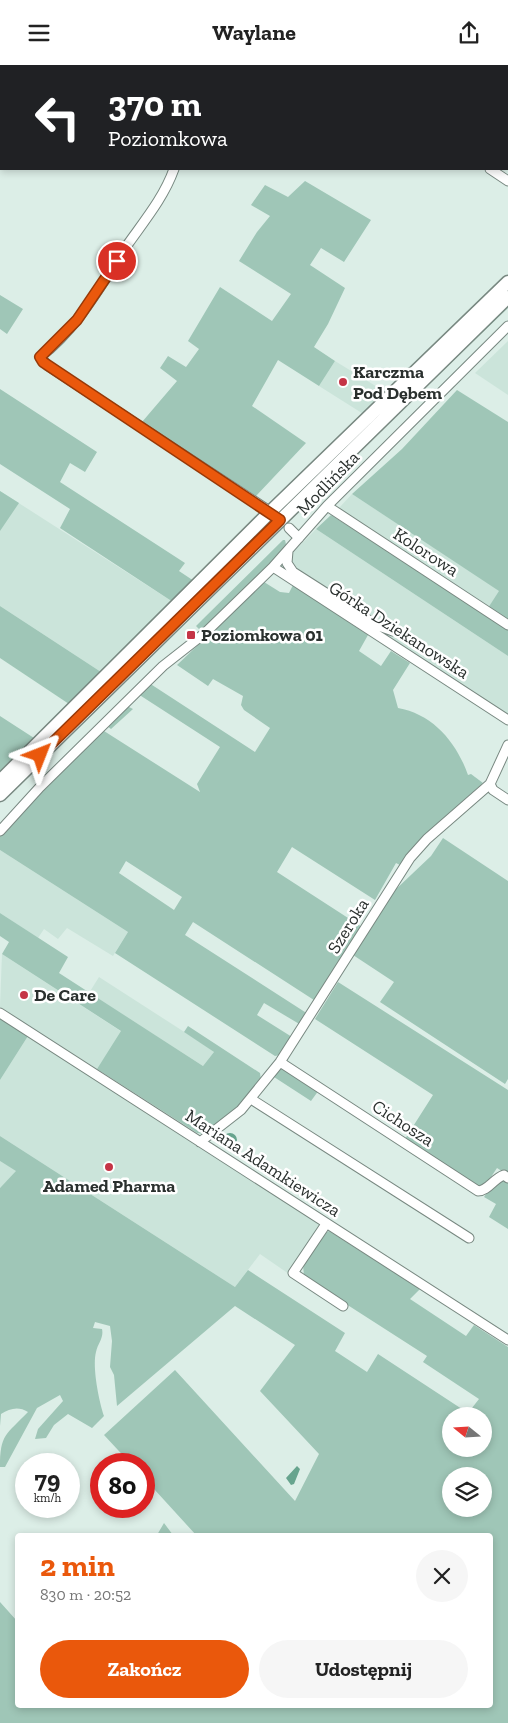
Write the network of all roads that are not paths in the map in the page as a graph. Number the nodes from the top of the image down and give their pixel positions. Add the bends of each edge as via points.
1 (174, 170) edge
2 (492, 170) edge
3 (508, 181) edge
4 (508, 282) edge
5 (508, 297) edge
6 (508, 326) edge
7 (326, 506) junction
8 (280, 520) junction
9 (299, 538) junction
10 (288, 551) junction
11 (272, 567) junction
12 (508, 625) edge
13 (393, 631) dead end
14 (508, 720) edge
15 (508, 745) edge
16 (0, 781) edge
17 (490, 784) junction
18 (0, 795) edge
19 (508, 800) edge
20 (0, 831) edge
21 (0, 1013) edge
22 (280, 1062) junction
23 (251, 1099) junction
24 (200, 1142) junction
25 (508, 1178) edge
26 (326, 1224) junction
27 (469, 1238) dead end
28 (343, 1306) dead end
29 (508, 1340) edge

1 - 8 street via 161,197 86,308 40,357 48,366
2 - 3 street
4 - 8 highway
5 - 8 highway
6 - 7 street, Modlińska
7 - 9 street, Modlińska
7 - 12 street, Kolorowa
8 - 9 street
8 - 16 highway
8 - 18 highway
9 - 10 street, Modlińska
10 - 11 street, Modlińska
10 - 13 street via 287,563 293,572 376,625
11 - 14 street, Górka Dziekanowska
11 - 20 street, Modlińska via 203,634 163,666
15 - 17 street
17 - 19 street
17 - 22 street, Szeroka via 410,858
21 - 24 street, Mariana Adamkiewicza
22 - 23 street, Szeroka
22 - 25 street, Cichosza via 478,1191 499,1177 504,1175
23 - 24 street, Szeroka
23 - 27 street
24 - 26 street, Mariana Adamkiewicza
26 - 28 street via 293,1273
26 - 29 street, Mariana Adamkiewicza

